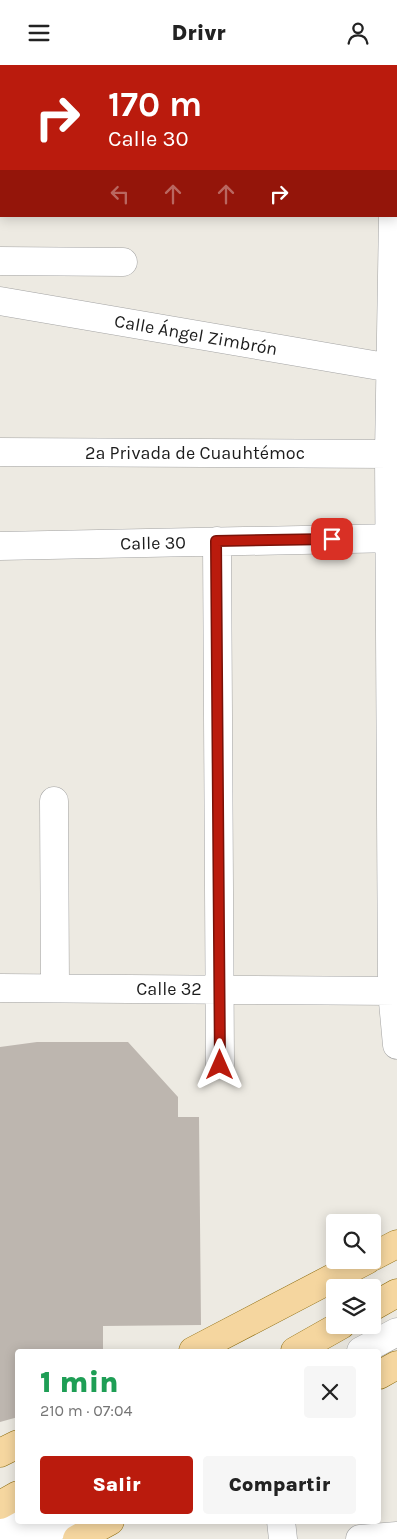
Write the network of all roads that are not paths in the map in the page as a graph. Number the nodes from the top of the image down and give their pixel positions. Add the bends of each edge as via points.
1 (393, 217) edge
2 (0, 261) edge
3 (123, 263) dead end
4 (0, 301) edge
5 (391, 368) junction
6 (0, 452) edge
7 (389, 454) junction
8 (394, 538) edge
9 (216, 541) junction
10 (0, 547) edge
11 (54, 801) dead end
12 (0, 988) edge
13 (55, 988) junction
14 (220, 989) junction
15 (394, 991) edge
16 (397, 1045) edge
17 (220, 1065) dead end
18 (397, 1244) edge
19 (381, 1252) edge
20 (350, 1269) edge
21 (397, 1293) edge
22 (381, 1302) edge
23 (397, 1332) edge
24 (326, 1333) edge
25 (198, 1349) edge
26 (299, 1349) edge
27 (365, 1349) edge
28 (397, 1365) edge
29 (381, 1374) edge
30 (15, 1446) edge
31 (0, 1453) edge
32 (15, 1497) edge
33 (0, 1505) edge
34 (16, 1524) edge
35 (60, 1524) edge
36 (104, 1524) edge
37 (281, 1524) edge
38 (0, 1533) edge
39 (397, 1536) edge
40 (33, 1539) edge
41 (77, 1539) edge
42 (283, 1539) edge
43 (360, 1539) edge

1 - 5 street
2 - 3 street
4 - 5 street, Calle Ángel Zimbrón
5 - 7 street
6 - 7 street, 2a Privada de Cuauhtémoc
7 - 8 street
8 - 9 street, Calle 30
8 - 15 street
9 - 10 street, Calle 30
9 - 14 street
11 - 13 street
12 - 13 street, Calle 32
13 - 14 street, Calle 32
14 - 15 street, Calle 32
14 - 17 street
15 - 16 street
18 - 19 main road
20 - 25 main road
21 - 22 main road
23 - 27 street
24 - 26 main road
28 - 29 main road
30 - 31 main road
32 - 33 main road
34 - 38 street
35 - 40 street
36 - 41 main road
37 - 42 street
39 - 43 street

